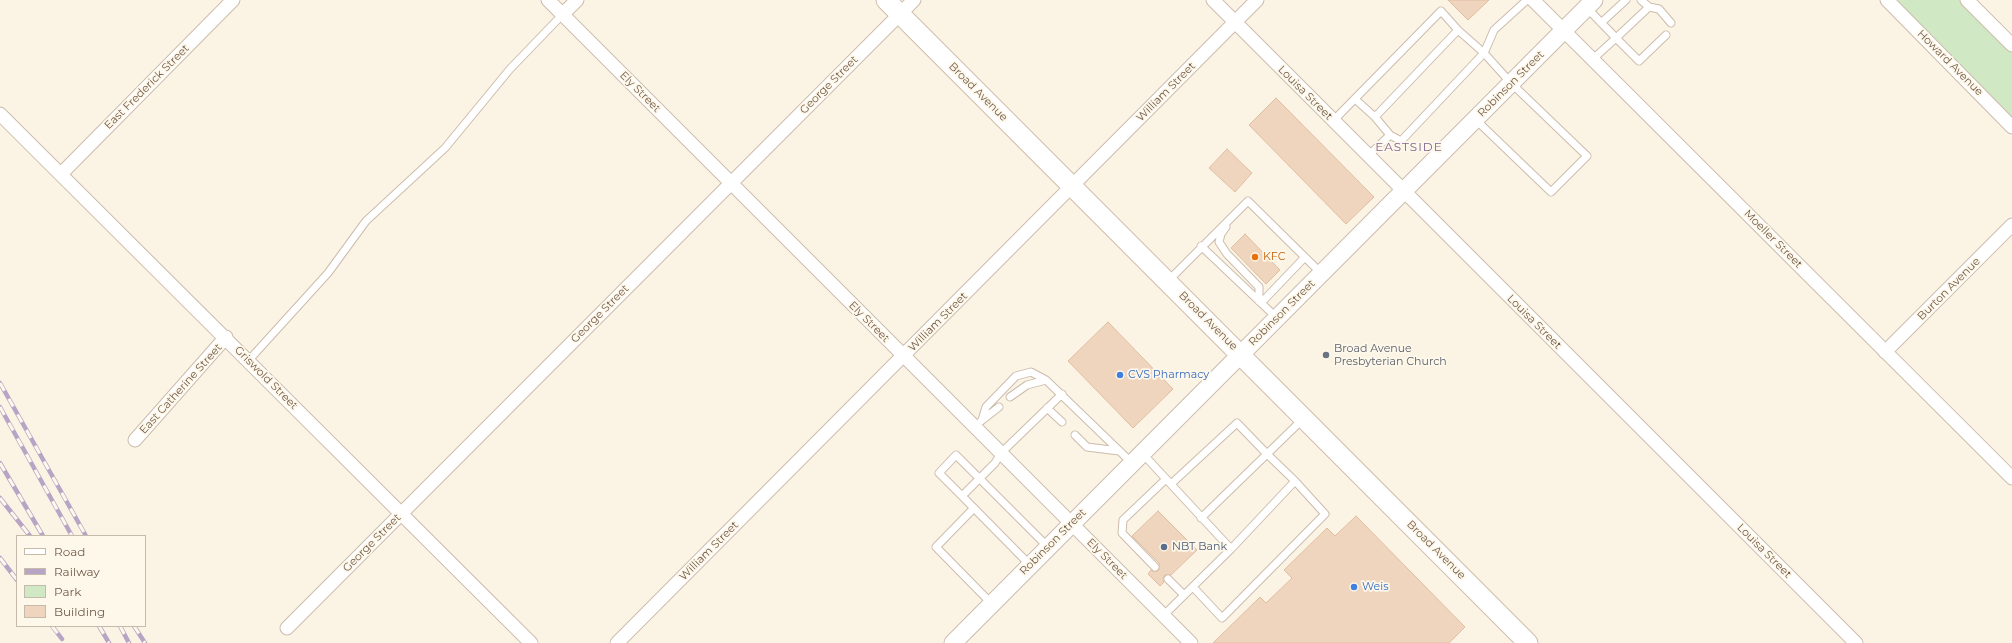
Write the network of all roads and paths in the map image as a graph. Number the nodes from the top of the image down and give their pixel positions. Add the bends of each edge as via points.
1 (233, 0) edge
2 (548, 0) edge
3 (577, 0) edge
4 (886, 0) edge
5 (914, 0) edge
6 (1213, 0) edge
7 (1257, 0) edge
8 (1527, 0) edge
9 (1533, 0) edge
10 (1626, 0) edge
11 (1641, 0) edge
12 (1887, 0) edge
13 (1967, 0) edge
14 (1590, 4) edge
15 (1649, 7) junction
16 (563, 14) junction
17 (900, 14) junction
18 (1235, 22) junction
19 (1602, 23) junction
20 (1671, 23) dead end
21 (1458, 30) junction
22 (1564, 30) junction
23 (1666, 35) dead end
24 (1616, 38) junction
25 (2012, 45) edge
26 (1484, 53) junction
27 (1593, 59) junction
28 (1511, 83) junction
29 (1355, 98) junction
30 (0, 114) edge
31 (1374, 116) junction
32 (1475, 119) junction
33 (1333, 121) junction
34 (2012, 127) edge
35 (1390, 135) junction
36 (1368, 156) junction
37 (60, 174) junction
38 (731, 183) junction
39 (1072, 186) junction
40 (1403, 192) junction
41 (1238, 211) junction
42 (2012, 225) edge
43 (1202, 246) junction
44 (1305, 257) junction
45 (1322, 273) junction
46 (1167, 281) junction
47 (1260, 302) junction
48 (1277, 318) junction
49 (226, 338) junction
50 (1886, 352) junction
51 (1241, 354) junction
52 (904, 356) junction
53 (249, 360) junction
54 (1046, 380) junction
55 (1062, 394) junction
56 (1010, 397) dead end
57 (999, 407) dead end
58 (1047, 408) junction
59 (1304, 418) junction
60 (1062, 422) dead end
61 (979, 423) junction
62 (1075, 435) dead end
63 (135, 440) dead end
64 (1119, 451) junction
65 (1001, 453) junction
66 (1267, 454) junction
67 (1137, 458) junction
68 (980, 478) junction
69 (2012, 478) edge
70 (1295, 481) junction
71 (1168, 482) junction
72 (962, 496) junction
73 (974, 508) junction
74 (402, 513) junction
75 (1201, 518) junction
76 (1072, 523) junction
77 (1048, 547) junction
78 (1231, 549) junction
79 (1030, 565) junction
80 (1155, 566) dead end
81 (1168, 579) dead end
82 (1193, 586) junction
83 (1184, 595) junction
84 (992, 604) junction
85 (1164, 615) junction
86 (287, 628) dead end
87 (531, 643) edge
88 (617, 643) edge
89 (953, 643) edge
90 (1191, 643) edge
91 (1528, 643) edge
92 (1856, 643) edge

1 - 37 street, East Frederick Street
2 - 16 street, Ely Street
3 - 16 street
4 - 17 main road, Broad Avenue
5 - 17 street, George Street
6 - 18 street, Louisa Street
7 - 18 street, William Street
8 - 26 lane via 1494,30
9 - 22 street, Moeller Street
10 - 19 lane
11 - 15 lane
12 - 34 street, Howard Avenue
13 - 25 street
14 - 19 lane
14 - 22 street, Robinson Street
15 - 20 lane via 1659,9
15 - 24 lane
16 - 38 street, Ely Street
16 - 53 lane via 510,69 445,148 366,221 328,273
17 - 38 street, George Street
17 - 39 main road, Broad Avenue
18 - 33 street, Louisa Street
18 - 39 street, William Street
19 - 24 lane
21 - 26 lane
21 - 29 lane via 1441,11
21 - 31 lane
22 - 27 street, Moeller Street
22 - 28 street, Robinson Street
23 - 24 lane via 1639,61
24 - 27 lane
26 - 28 lane
26 - 35 lane via 1401,141
27 - 50 street, Moeller Street
28 - 32 street, Robinson Street
28 - 32 lane via 1587,156 1551,192
29 - 31 lane
29 - 33 lane
30 - 37 street, Griswold Street
31 - 35 lane
32 - 40 street, Robinson Street
33 - 36 street, Louisa Street
35 - 36 lane
36 - 40 street, Louisa Street
37 - 49 street, Griswold Street
38 - 52 street, Ely Street
38 - 74 street, George Street
39 - 46 main road, Broad Avenue
39 - 52 street, William Street
40 - 45 street, Robinson Street
40 - 92 street, Louisa Street
41 - 43 lane
41 - 44 lane via 1248,201
41 - 47 lane via 1220,234 1219,242 1259,287
42 - 50 street, Burton Avenue
43 - 46 lane
43 - 47 lane
44 - 45 lane
44 - 47 lane
45 - 48 street, Robinson Street
46 - 51 main road, Broad Avenue
47 - 48 lane
48 - 51 street, Robinson Street
49 - 53 street, Griswold Street
49 - 63 street, East Catherine Street
50 - 69 street, Moeller Street
51 - 59 main road, Broad Avenue
51 - 67 street, Robinson Street
52 - 61 street, Ely Street
52 - 88 street, William Street
53 - 74 street, Griswold Street
54 - 55 lane
54 - 56 lane via 1027,384
54 - 61 lane via 1031,372 1016,376 986,407
55 - 58 lane
55 - 64 lane
57 - 61 lane
58 - 60 lane
58 - 65 lane
59 - 66 lane
59 - 91 main road, Broad Avenue
61 - 65 street, Ely Street
62 - 64 lane via 1087,447
64 - 67 lane
65 - 68 lane
65 - 76 street, Ely Street
66 - 70 lane
66 - 71 lane via 1237,422
66 - 75 lane
67 - 71 lane
67 - 76 street, Robinson Street
68 - 72 lane
68 - 72 lane via 956,455 939,473
68 - 77 lane
70 - 78 lane
70 - 82 lane via 1325,514 1222,618
71 - 75 lane
71 - 80 lane via 1123,520 1122,533
72 - 73 lane
73 - 79 lane
73 - 84 lane via 936,547
74 - 86 street, George Street
74 - 87 street, Griswold Street
75 - 78 lane
76 - 77 street, Robinson Street
76 - 85 street, Ely Street
77 - 79 street, Robinson Street
78 - 82 lane
79 - 84 street, Robinson Street
81 - 83 lane
82 - 83 lane
83 - 85 lane
84 - 89 street, Robinson Street
85 - 90 street, Ely Street

